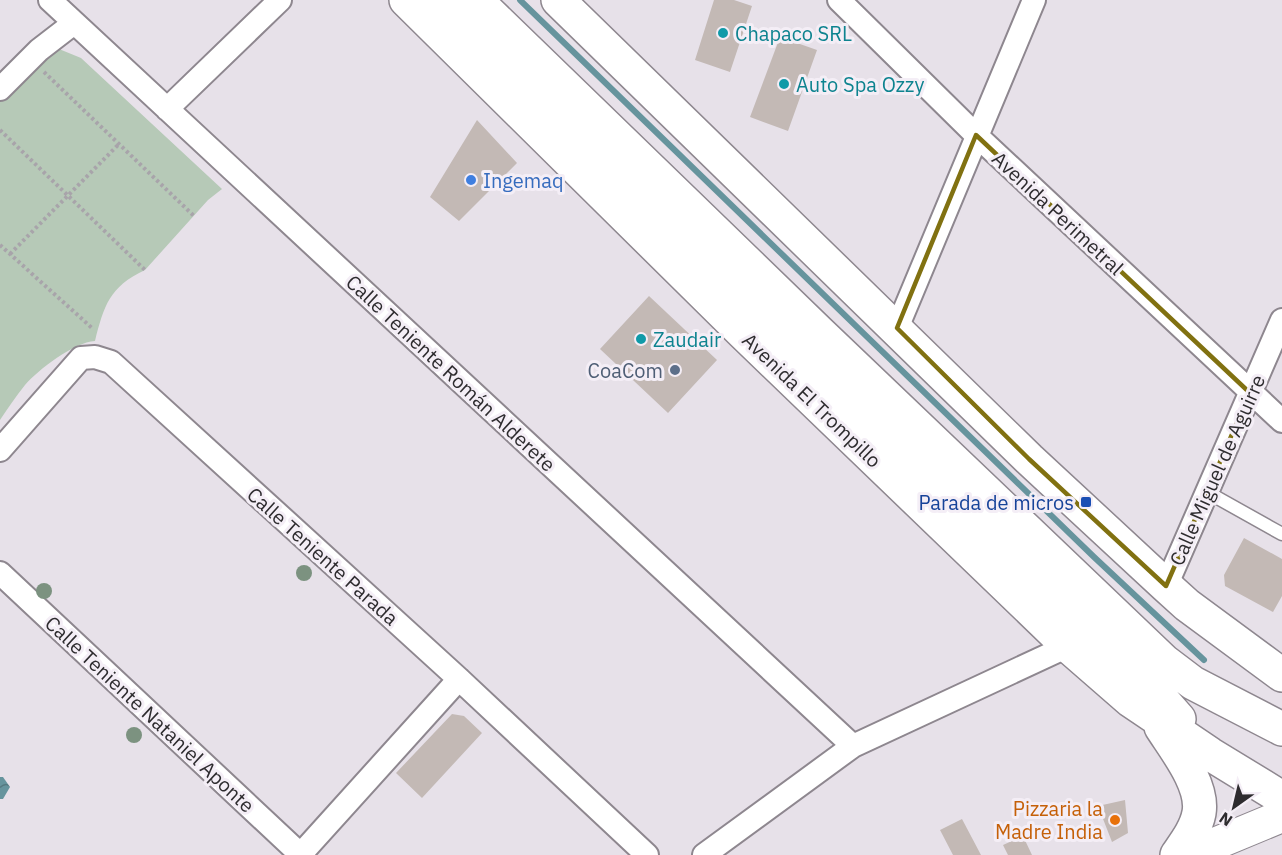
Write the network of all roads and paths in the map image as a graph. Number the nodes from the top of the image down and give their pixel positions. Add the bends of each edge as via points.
1 (50, 0) edge
2 (280, 0) edge
3 (406, 0) edge
4 (442, 0) edge
5 (476, 0) edge
6 (558, 0) edge
7 (839, 0) edge
8 (1034, 0) edge
9 (74, 23) junction
10 (43, 72) dead end
11 (0, 89) edge
12 (167, 108) junction
13 (0, 130) edge
14 (976, 135) junction
15 (119, 144) junction
16 (68, 196) junction
17 (194, 216) dead end
18 (0, 245) edge
19 (10, 254) junction
20 (145, 270) dead end
21 (1282, 320) edge
22 (753, 323) junction
23 (92, 327) dead end
24 (897, 328) junction
25 (1250, 393) junction
26 (1282, 421) edge
27 (0, 450) edge
28 (1207, 492) junction
29 (1282, 534) edge
30 (0, 573) edge
31 (1166, 586) junction
32 (1236, 641) junction
33 (1068, 646) junction
34 (1282, 658) edge
35 (1282, 675) edge
36 (459, 679) junction
37 (1154, 715) junction
38 (1282, 729) edge
39 (853, 746) junction
40 (1210, 754) junction
41 (1282, 798) edge
42 (1282, 816) edge
43 (301, 855) edge
44 (646, 855) edge
45 (704, 855) edge
46 (1177, 855) edge
47 (1188, 855) edge

1 - 9 street, Calle Teniente Román Alderete
2 - 12 street
3 - 22 main road, Avenida El Trompillo
4 - 22 main road, Avenida El Trompillo
5 - 38 main road via 1164,661 1193,682
6 - 24 main road
7 - 14 street, Avenida Perimetral
8 - 14 street
9 - 11 street via 39,50
9 - 12 street, Calle Teniente Román Alderete
10 - 15 path
12 - 39 street, Calle Teniente Román Alderete
13 - 16 path
14 - 24 street
14 - 25 street, Avenida Perimetral
15 - 16 path
15 - 17 path
16 - 19 path
16 - 20 path
18 - 19 path
19 - 23 path
21 - 25 street, Calle Miguel de Aguirre
22 - 33 main road, Avenida El Trompillo
22 - 40 main road, Avenida El Trompillo via 1136,670
24 - 31 main road via 1029,459
25 - 26 street, Avenida Perimetral
25 - 28 street, Calle Miguel de Aguirre
27 - 36 street, Calle Teniente Parada via 81,358 111,362
28 - 29 lane
28 - 31 street, Calle Miguel de Aguirre
30 - 43 street, Calle Teniente Nataniel Aponte
31 - 32 main road
32 - 34 main road
32 - 35 main road
33 - 37 main road, Avenida El Trompillo via 1130,700
33 - 39 street
36 - 43 street
36 - 44 street, Calle Teniente Parada
37 - 40 main road, Avenida El Trompillo
37 - 46 main road via 1197,788 1199,810 1193,830
39 - 45 street
40 - 41 main road, Avenida El Trompillo
42 - 47 main road

